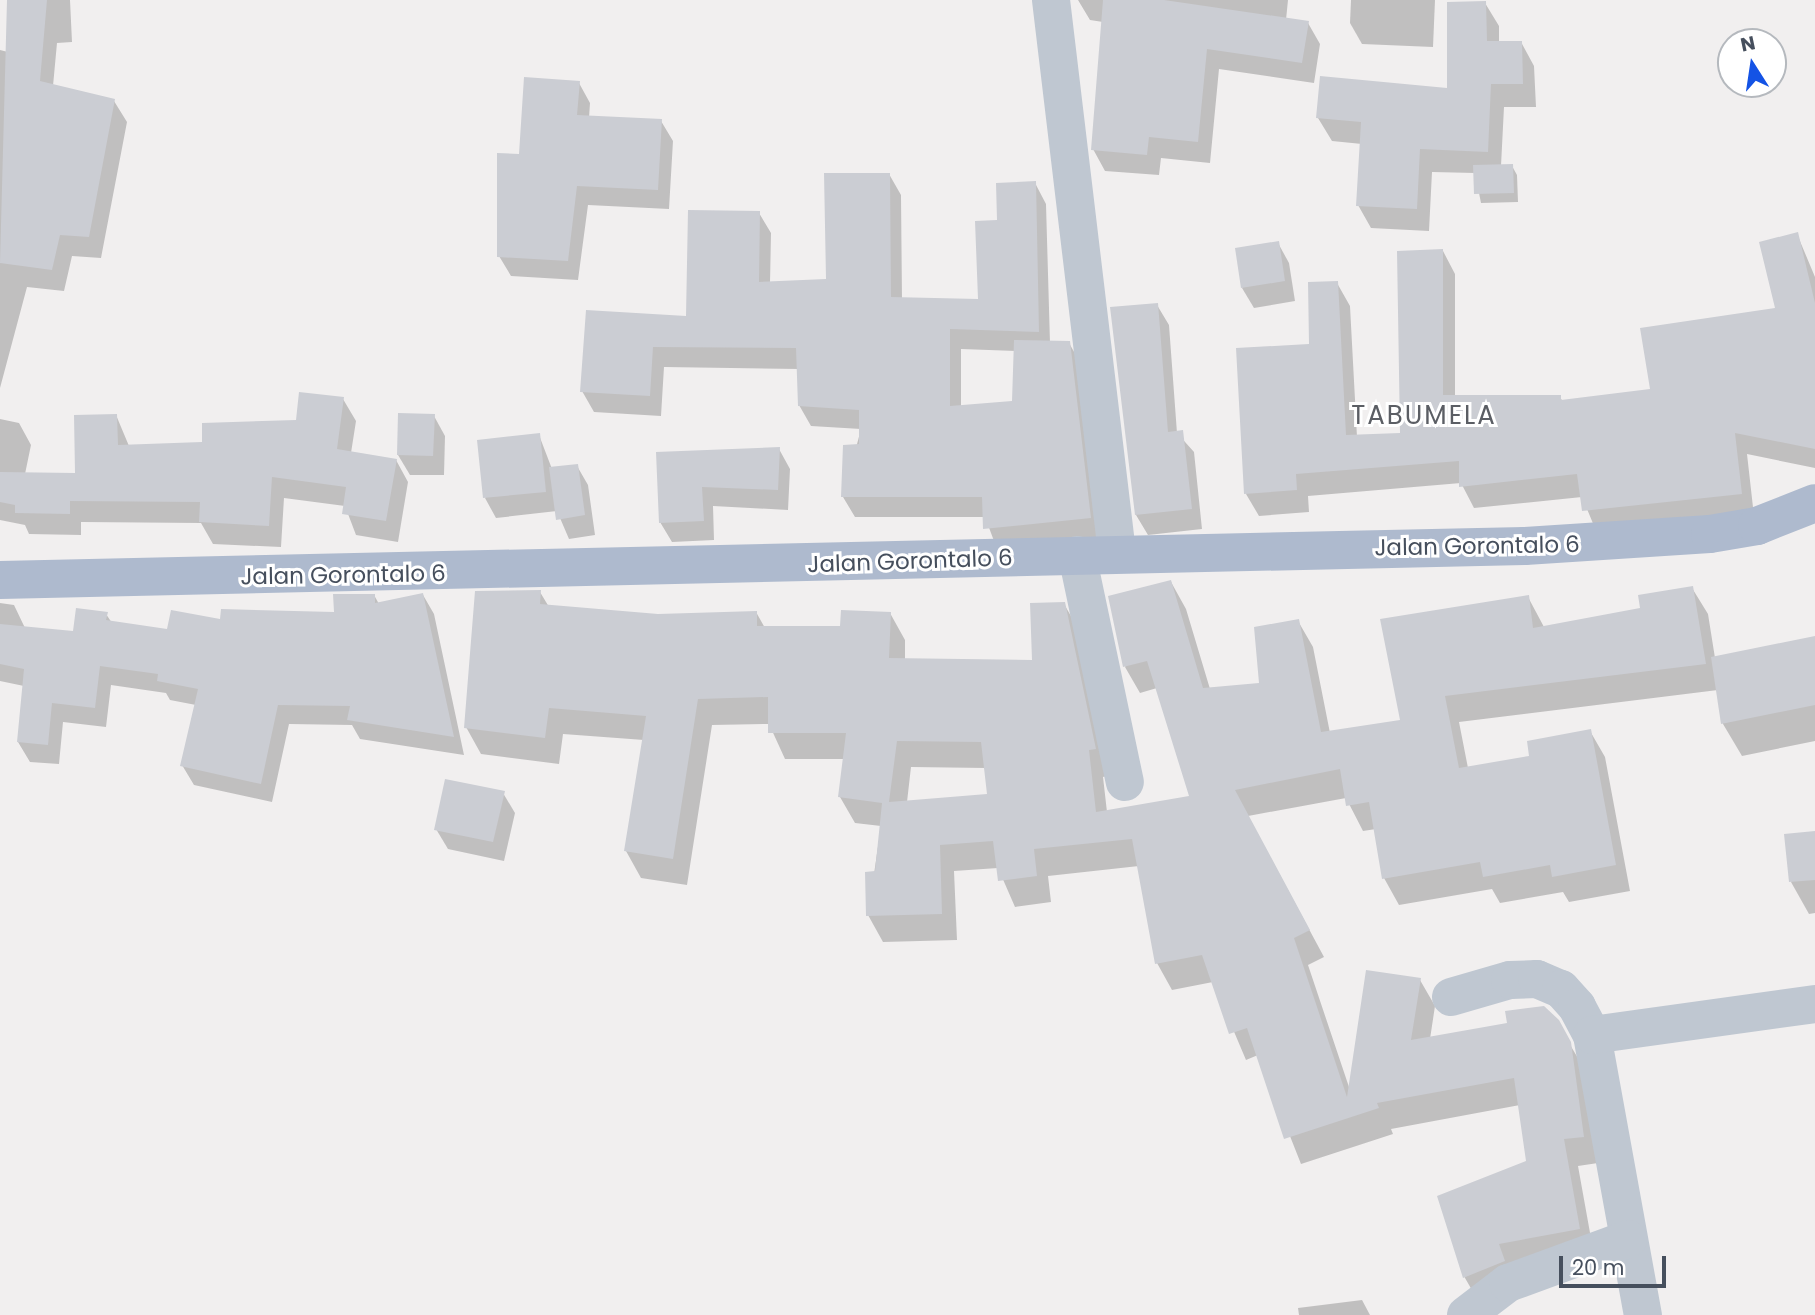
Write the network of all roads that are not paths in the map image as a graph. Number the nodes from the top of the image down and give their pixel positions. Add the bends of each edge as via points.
1 (1051, 0) edge
2 (1815, 503) edge
3 (1117, 553) junction
4 (1077, 555) junction
5 (0, 580) edge
6 (1125, 782) dead end
7 (1451, 997) dead end
8 (1815, 1004) edge
9 (1592, 1035) junction
10 (1628, 1239) junction
11 (1466, 1315) edge
12 (1643, 1315) edge

1 - 3 street
2 - 3 main road, Jalan Gorontalo 6 via 1757,526 1644,541
3 - 4 main road, Jalan Gorontalo 6
4 - 5 main road, Jalan Gorontalo 6
4 - 6 street
7 - 9 street via 1510,980 1537,979 1561,989
8 - 9 street
9 - 10 street
10 - 11 street via 1508,1283
10 - 12 street

